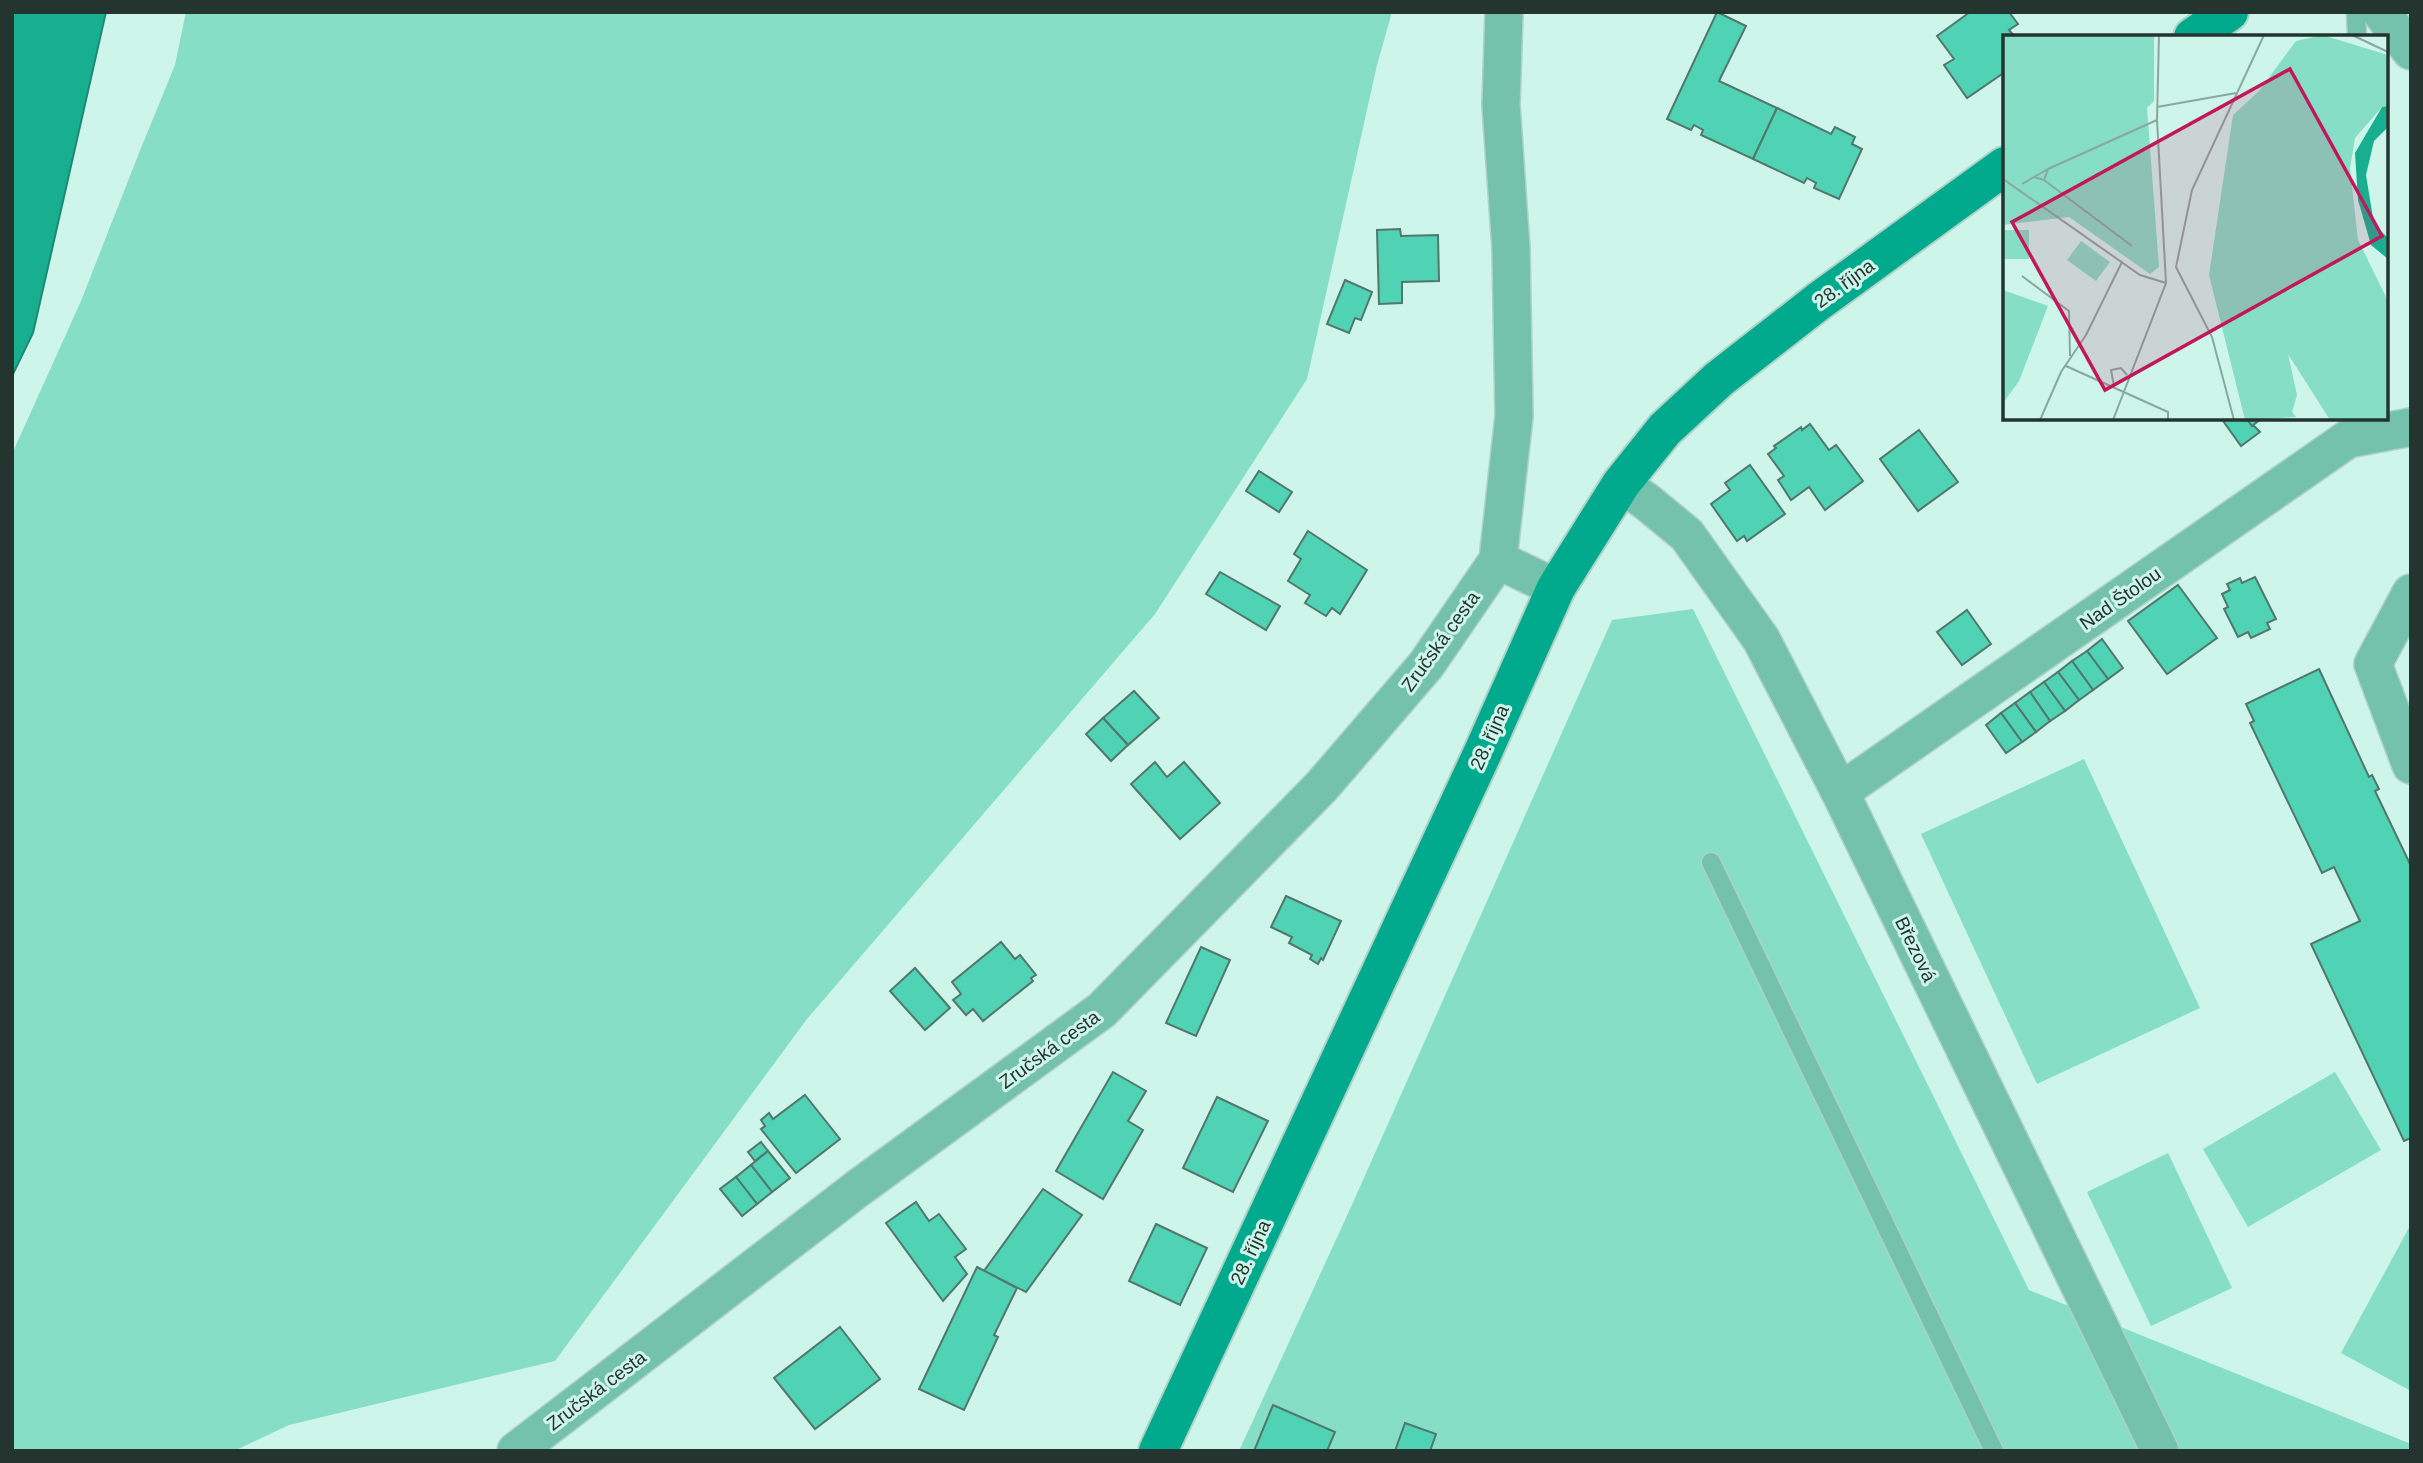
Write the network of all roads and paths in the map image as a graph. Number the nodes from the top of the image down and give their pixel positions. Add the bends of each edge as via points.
1 (1504, 12) edge
2 (2356, 12) edge
3 (2381, 12) edge
4 (2225, 21) edge
5 (2197, 35) edge
6 (2357, 35) edge
7 (2411, 51) edge
8 (2003, 167) edge
9 (2411, 427) edge
10 (1621, 484) junction
11 (1498, 560) junction
12 (1556, 588) junction
13 (2411, 593) edge
14 (2411, 765) edge
15 (1840, 792) junction
16 (1711, 862) dead end
17 (516, 1451) edge
18 (1157, 1451) edge
19 (1994, 1451) edge
20 (2160, 1451) edge

1 - 11 street, Zručská cesta via 1501,105 1511,249 1514,416
2 - 6 lane
3 - 7 street
4 - 5 main road
8 - 10 main road, 28. října via 1719,379 1665,429
9 - 15 street, Nad Štolou via 2348,439
10 - 12 main road, 28. října
10 - 15 street, Březová via 1688,535 1761,639
11 - 12 street
11 - 17 street, Zručská cesta via 1426,665 1322,786 1102,1010 857,1189
12 - 18 main road, 28. října
13 - 14 street via 2373,664
15 - 20 street, Březová
16 - 19 lane

